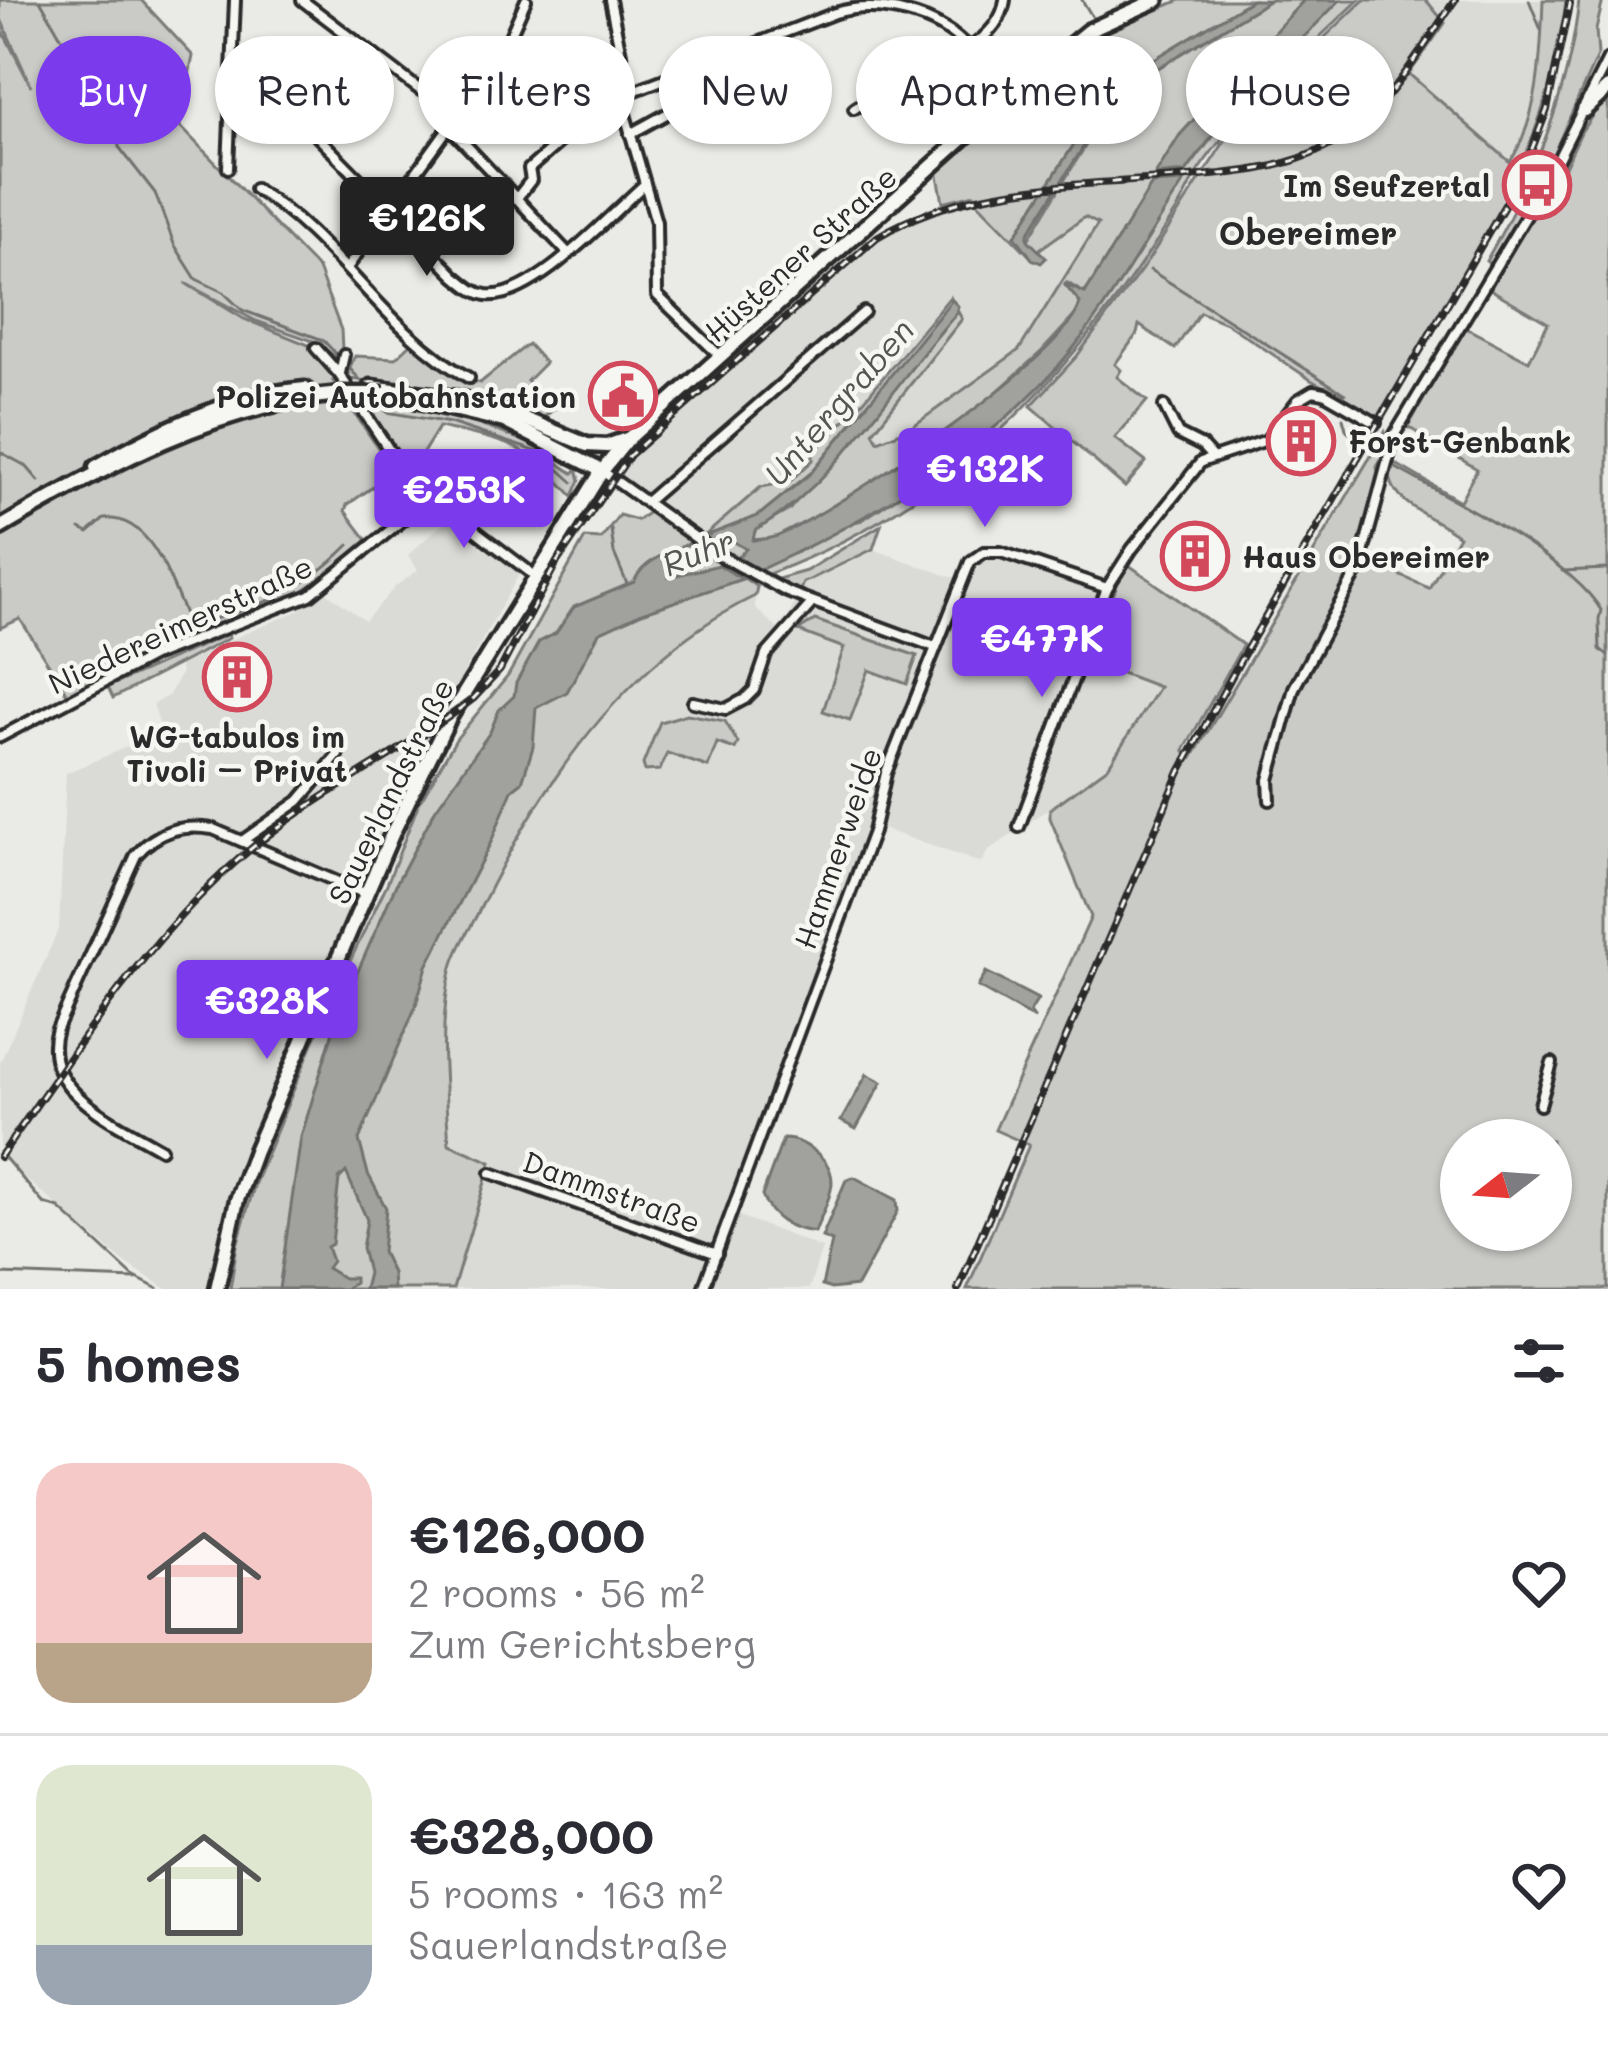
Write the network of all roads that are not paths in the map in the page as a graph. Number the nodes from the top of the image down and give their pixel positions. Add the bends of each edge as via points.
1 (235, 0) edge
2 (302, 0) edge
3 (526, 0) edge
4 (610, 0) edge
5 (1004, 0) edge
6 (1157, 0) edge
7 (234, 36) edge
8 (510, 36) edge
9 (617, 36) edge
10 (954, 36) edge
11 (985, 36) edge
12 (1608, 59) edge
13 (418, 88) edge
14 (1608, 88) edge
15 (635, 90) edge
16 (1584, 110) junction
17 (229, 144) edge
18 (325, 144) edge
19 (437, 144) edge
20 (464, 144) edge
21 (557, 144) edge
22 (633, 144) edge
23 (228, 168) dead end
24 (645, 184) junction
25 (255, 189) dead end
26 (515, 199) junction
27 (389, 210) junction
28 (567, 252) junction
29 (347, 268) junction
30 (864, 312) dead end
31 (316, 348) dead end
32 (721, 357) junction
33 (340, 375) junction
34 (469, 378) dead end
35 (1164, 406) dead end
36 (1376, 423) dead end
37 (628, 439) junction
38 (587, 446) junction
39 (1211, 457) junction
40 (602, 472) junction
41 (430, 498) junction
42 (646, 502) junction
43 (0, 528) edge
44 (535, 576) junction
45 (1107, 588) junction
46 (812, 603) junction
47 (935, 647) junction
48 (693, 702) dead end
49 (0, 737) edge
50 (338, 754) dead end
51 (1270, 800) dead end
52 (1019, 827) dead end
53 (242, 841) junction
54 (366, 894) junction
55 (1552, 1063) dead end
56 (1540, 1105) dead end
57 (160, 1149) dead end
58 (491, 1173) dead end
59 (717, 1255) junction
60 (217, 1289) edge
61 (703, 1289) edge

1 - 7 street
2 - 13 street
3 - 8 street
4 - 9 street
5 - 11 street
6 - 32 main road, Hüstener Straße via 1088,31
10 - 15 street via 872,4
12 - 16 street
14 - 16 main road
16 - 51 street via 1391,432 1359,568 1294,688
17 - 23 street
18 - 27 street
19 - 27 street
20 - 26 street
21 - 26 street via 529,169 531,180
22 - 24 street
24 - 28 street
24 - 32 street via 657,236 657,295
25 - 29 street
26 - 28 street
27 - 28 street via 455,276 486,295 522,288
27 - 29 street
29 - 34 street via 428,352
30 - 42 street
31 - 33 street
32 - 37 main road, Hüstener Straße
33 - 38 main road, bridge via 508,412
33 - 40 main road, bridge via 385,394 504,421
33 - 41 street via 409,480
33 - 43 main road via 300,397 157,444
35 - 39 street via 1178,434
36 - 39 street via 1309,392 1267,440
37 - 38 main road
37 - 40 main road, Hüstener Straße
38 - 40 main road
39 - 45 street
40 - 42 street
40 - 44 main road, Sauerlandstraße
41 - 44 street
41 - 49 street, Niedereimerstraße via 310,595 153,656
42 - 46 street via 721,556
44 - 54 main road, Sauerlandstraße via 460,696
45 - 47 street, Hammerweide via 984,552 970,562
45 - 52 street
46 - 47 street
46 - 48 street via 766,655 745,700 715,709
47 - 59 street, Hammerweide
50 - 53 street via 299,801
53 - 54 street
53 - 57 street via 189,826 142,848 55,1035 53,1060 66,1084
54 - 60 main road, Sauerlandstraße via 255,1151
55 - 56 street
58 - 59 street, Dammstraße
59 - 61 street, Hammerweide

